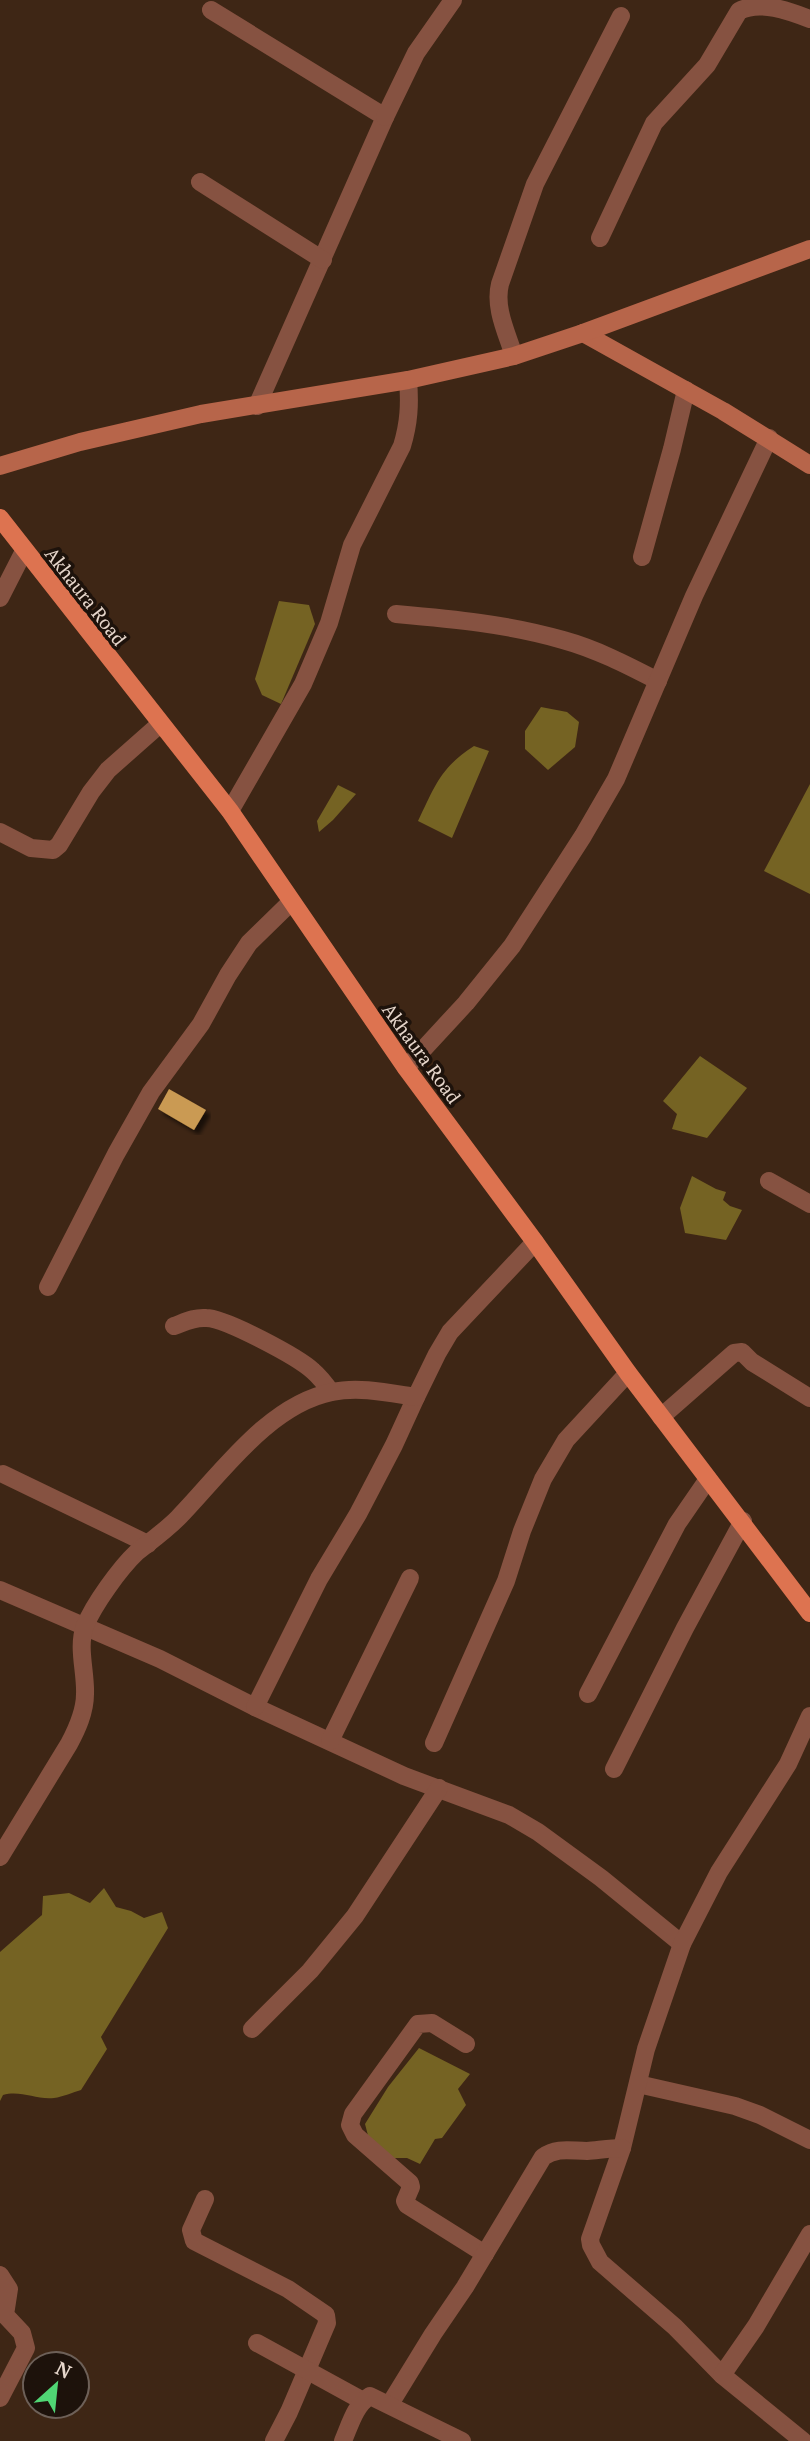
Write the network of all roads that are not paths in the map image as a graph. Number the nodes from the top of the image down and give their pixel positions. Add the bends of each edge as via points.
1 (453, 0) edge
2 (211, 10) dead end
3 (621, 16) dead end
4 (810, 19) edge
5 (385, 117) junction
6 (200, 182) dead end
7 (600, 238) dead end
8 (810, 249) edge
9 (323, 260) junction
10 (583, 333) junction
11 (514, 356) junction
12 (408, 380) junction
13 (686, 390) junction
14 (257, 406) junction
15 (769, 438) junction
16 (810, 465) edge
17 (0, 467) edge
18 (0, 518) edge
19 (24, 551) junction
20 (642, 557) dead end
21 (0, 598) edge
22 (396, 614) dead end
23 (658, 681) junction
24 (160, 724) junction
25 (229, 811) junction
26 (0, 832) edge
27 (291, 902) junction
28 (406, 1068) junction
29 (769, 1181) dead end
30 (810, 1203) edge
31 (535, 1242) junction
32 (48, 1287) dead end
33 (174, 1326) dead end
34 (628, 1373) junction
35 (331, 1392) junction
36 (416, 1397) junction
37 (810, 1398) edge
38 (662, 1417) junction
39 (3, 1474) dead end
40 (708, 1479) junction
41 (743, 1521) junction
42 (148, 1544) junction
43 (410, 1578) dead end
44 (0, 1590) edge
45 (810, 1613) edge
46 (85, 1625) junction
47 (588, 1694) dead end
48 (256, 1707) junction
49 (810, 1716) edge
50 (330, 1741) junction
51 (435, 1744) dead end
52 (614, 1769) dead end
53 (439, 1788) junction
54 (0, 1857) edge
55 (682, 1944) junction
56 (252, 2029) dead end
57 (466, 2044) dead end
58 (638, 2084) junction
59 (810, 2140) edge
60 (619, 2148) junction
61 (205, 2199) dead end
62 (810, 2234) edge
63 (485, 2254) junction
64 (0, 2275) edge
65 (257, 2343) dead end
66 (305, 2370) junction
67 (722, 2375) junction
68 (0, 2398) edge
69 (363, 2400) junction
70 (390, 2404) junction
71 (274, 2441) edge
72 (343, 2441) edge
73 (461, 2441) edge
74 (803, 2441) edge

1 - 5 street via 416,53
2 - 5 street
3 - 11 street via 535,184 499,290
4 - 7 street via 774,7 739,11 707,65 654,123
5 - 9 street
6 - 9 street
8 - 10 street
9 - 14 street
10 - 11 street
10 - 13 street
11 - 12 street
12 - 14 street
12 - 25 street via 410,407 402,446 352,545 321,644 303,684
13 - 15 street
13 - 20 street
14 - 17 street via 80,442
15 - 16 street
15 - 23 street
18 - 19 main road, Akhaura Road
19 - 21 street
19 - 24 main road, Akhaura Road
22 - 23 street via 467,621 564,640
23 - 28 street via 616,779 534,912 490,975
24 - 25 main road, Akhaura Road
24 - 26 street via 108,770 52,850 31,848
25 - 27 main road, Akhaura Road
27 - 28 main road, Akhaura Road
27 - 32 street via 249,943 201,1024 152,1092
28 - 31 main road, Akhaura Road
29 - 30 street
31 - 34 main road, Akhaura Road
31 - 36 street via 450,1332
33 - 35 street via 208,1317 233,1325 300,1362
34 - 38 main road, Akhaura Road
34 - 51 street via 566,1440 543,1479 506,1580
35 - 36 street
35 - 42 street via 298,1405 267,1427
36 - 48 street
37 - 38 street via 742,1352 734,1353
38 - 40 main road, Akhaura Road
39 - 42 street
40 - 41 main road, Akhaura Road
40 - 47 street via 677,1524
41 - 45 main road, Akhaura Road
41 - 52 street
42 - 46 street via 121,1570
43 - 50 street
44 - 46 street
46 - 48 street
46 - 54 street via 85,1694 78,1726
48 - 50 street
49 - 55 street via 788,1764 719,1872
50 - 53 street
53 - 55 street via 509,1815 538,1832
53 - 56 street via 355,1916 310,1971
55 - 58 street
57 - 63 street via 432,2023 418,2024 349,2125 410,2183 407,2205
58 - 59 street via 735,2106
58 - 60 street
60 - 63 street via 567,2149 543,2157
60 - 67 street via 591,2245 600,2262
61 - 66 street via 191,2230 194,2241 288,2289 326,2315 327,2323
62 - 67 street
63 - 70 street
64 - 68 street via 9,2289 5,2315 22,2333 26,2348
65 - 66 street
66 - 69 street
66 - 71 street
67 - 74 street
69 - 70 street via 370,2396
69 - 72 street
70 - 73 street

